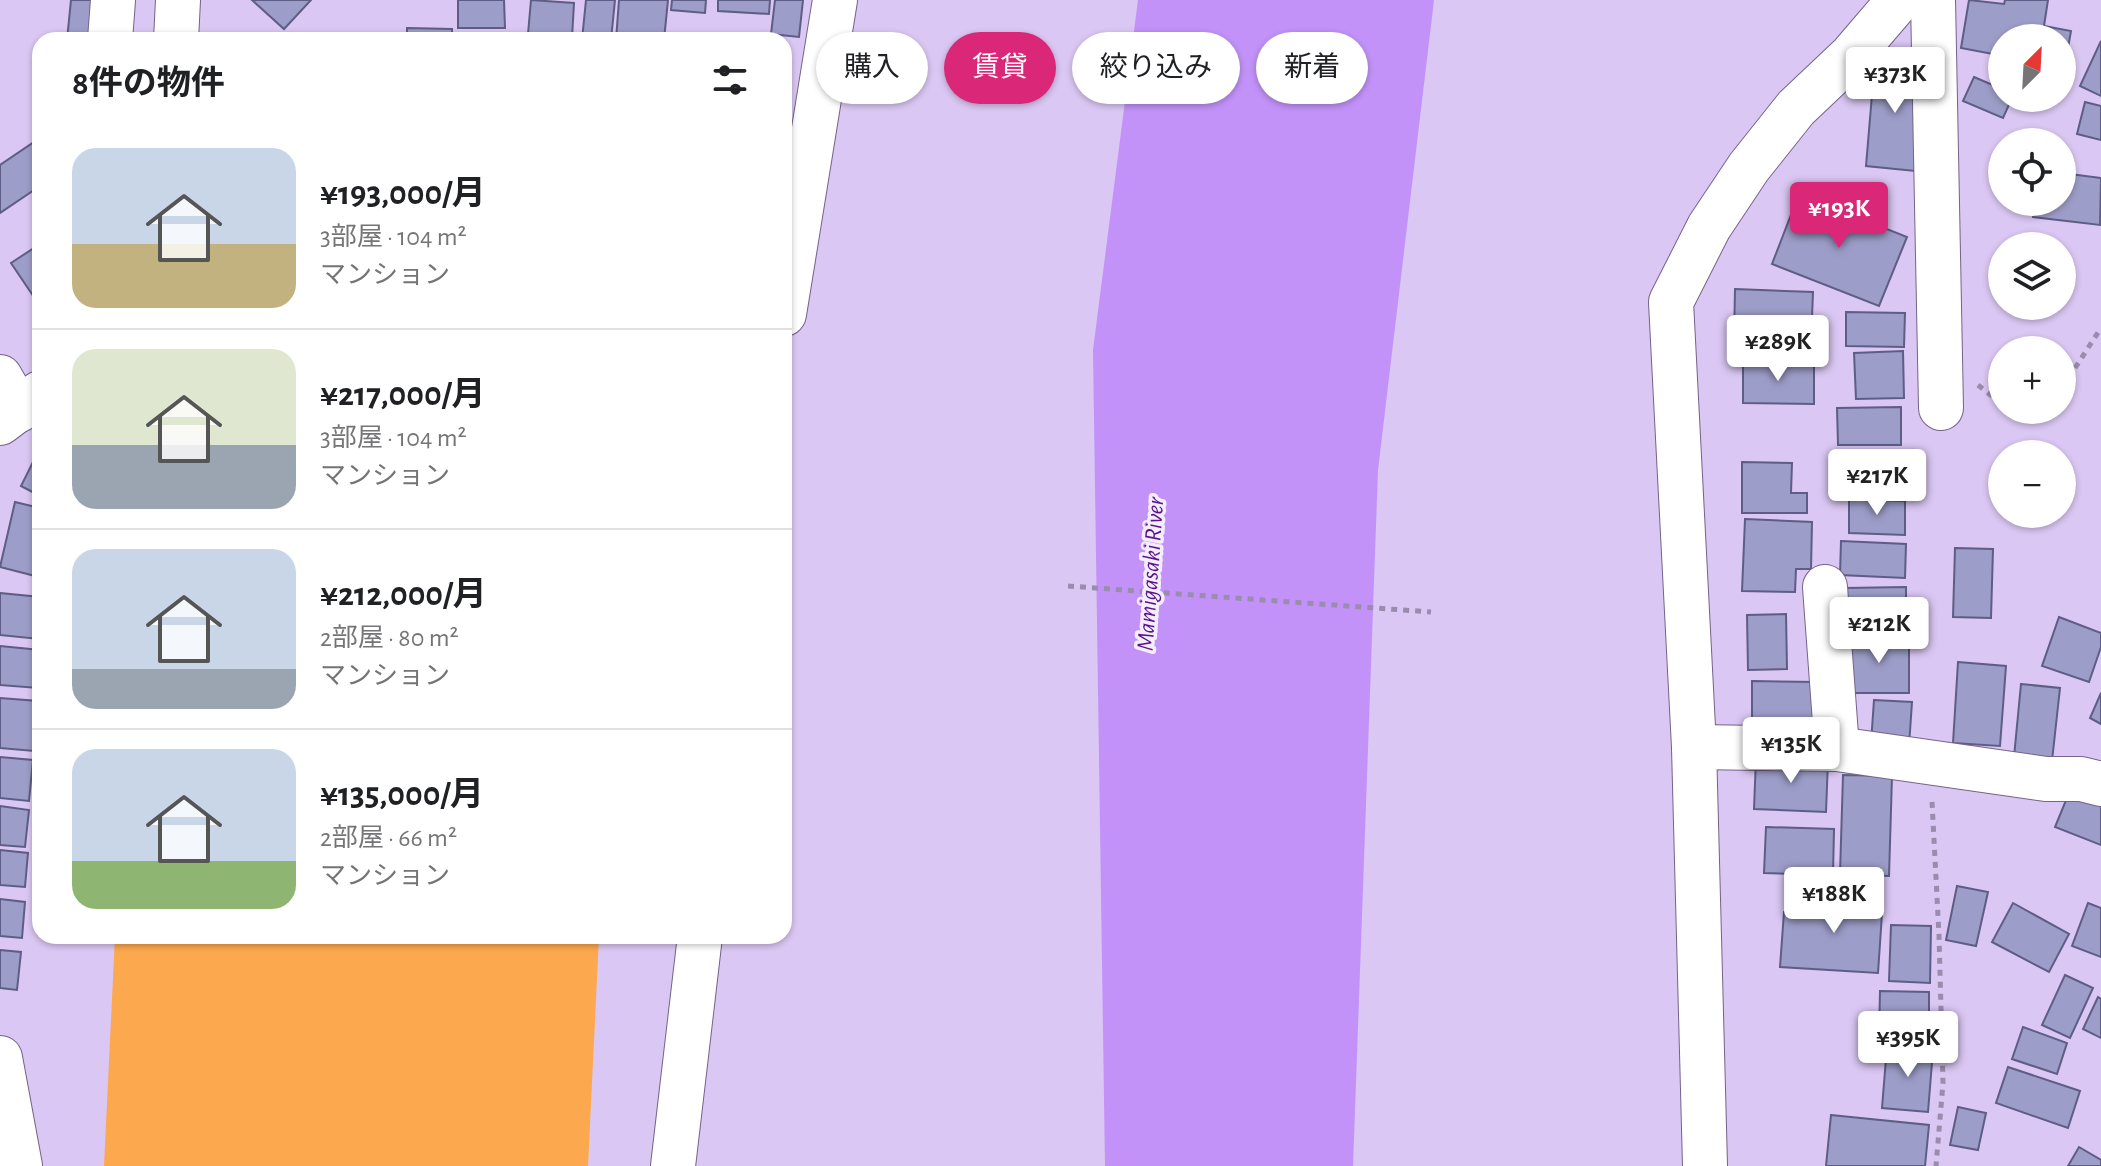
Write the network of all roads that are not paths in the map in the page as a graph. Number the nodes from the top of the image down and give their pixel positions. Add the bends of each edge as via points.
1 (113, 0) edge
2 (835, 0) edge
3 (1899, 0) edge
4 (1933, 0) edge
5 (111, 32) edge
6 (792, 257) edge
7 (1941, 408) dead end
8 (1825, 587) dead end
9 (1694, 747) junction
10 (1837, 749) junction
11 (2101, 784) edge
12 (699, 944) edge
13 (0, 1058) edge
14 (20, 1166) edge
15 (673, 1166) edge
16 (1705, 1166) edge

1 - 5 street
2 - 6 street
3 - 9 street via 1796,108 1749,167 1709,227 1671,302
4 - 7 street
8 - 10 street
9 - 10 street
9 - 16 street
10 - 11 street
12 - 15 street
13 - 14 street

